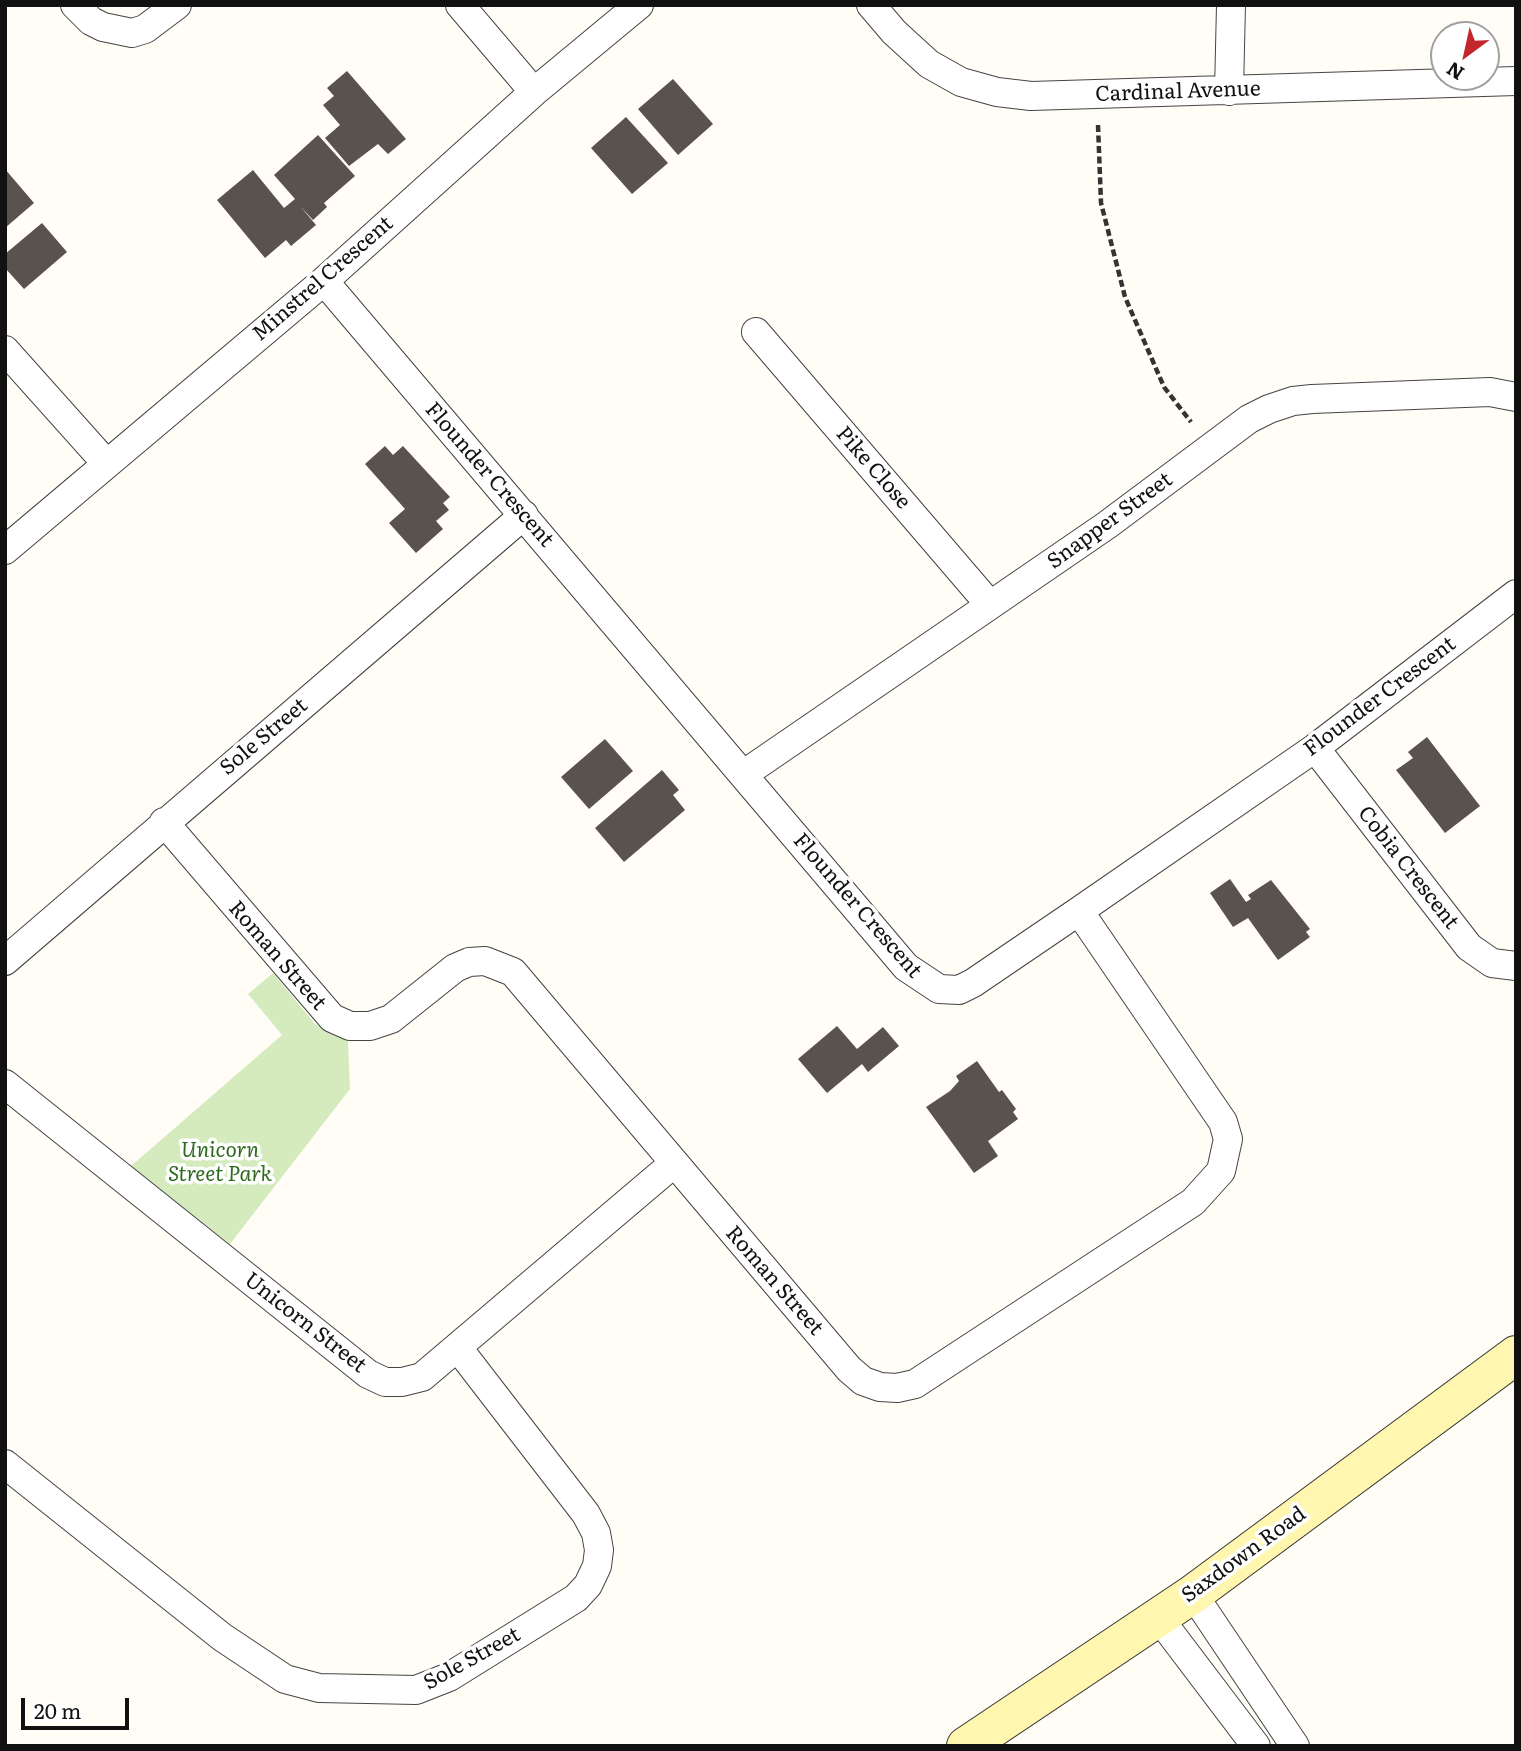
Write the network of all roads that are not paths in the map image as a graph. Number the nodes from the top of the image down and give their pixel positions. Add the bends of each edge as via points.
1 (75, 5) edge
2 (177, 5) edge
3 (460, 5) edge
4 (639, 5) edge
5 (871, 5) edge
6 (1231, 5) edge
7 (1516, 81) edge
8 (1229, 91) junction
9 (534, 92) junction
10 (324, 281) junction
11 (756, 332) dead end
12 (5, 350) edge
13 (1516, 397) edge
14 (106, 463) junction
15 (524, 515) junction
16 (5, 550) edge
17 (1516, 594) edge
18 (990, 605) junction
19 (1315, 748) junction
20 (744, 774) junction
21 (163, 822) junction
22 (1079, 911) junction
23 (5, 961) edge
24 (1516, 966) edge
25 (5, 1084) edge
26 (673, 1164) junction
27 (458, 1348) junction
28 (1516, 1355) edge
29 (5, 1464) edge
30 (1193, 1594) junction
31 (1159, 1618) junction
32 (966, 1746) edge
33 (1256, 1746) edge
34 (1295, 1746) edge

1 - 2 street via 103,27 132,33
3 - 9 street
4 - 9 street, Minstrel Crescent
5 - 8 street, Cardinal Avenue via 929,64 961,82 997,92 1031,96
6 - 8 street
7 - 8 street, Cardinal Avenue
9 - 10 street, Minstrel Crescent
10 - 14 street, Minstrel Crescent
10 - 15 street, Flounder Crescent
11 - 18 street, Pike Close
12 - 14 street
13 - 18 street, Snapper Street via 1490,392 1293,401 1250,419
14 - 16 street, Minstrel Crescent
15 - 20 street, Flounder Crescent
15 - 21 street, Sole Street
17 - 19 street, Flounder Crescent
18 - 20 street, Snapper Street
19 - 22 street, Flounder Crescent
19 - 24 street, Cobia Crescent via 1469,947 1492,963
20 - 22 street, Flounder Crescent via 906,967 939,989 959,990 973,984
21 - 23 street, Sole Street
21 - 26 street, Roman Street via 332,1018 350,1026 391,1019 469,962 492,962 513,972
22 - 26 street, Roman Street via 1223,1122 1228,1139 1224,1163 1193,1202 915,1384 897,1388 863,1381
25 - 27 street, Unicorn Street via 369,1374 385,1382 422,1377
26 - 27 street, Unicorn Street
27 - 29 street, Sole Street via 586,1514 599,1550 588,1585 576,1598 449,1676 416,1690 319,1688 285,1679 222,1637
28 - 30 street, Saxdown Road
30 - 31 street, Saxdown Road
30 - 34 street
31 - 32 street, Saxdown Road
31 - 33 street

